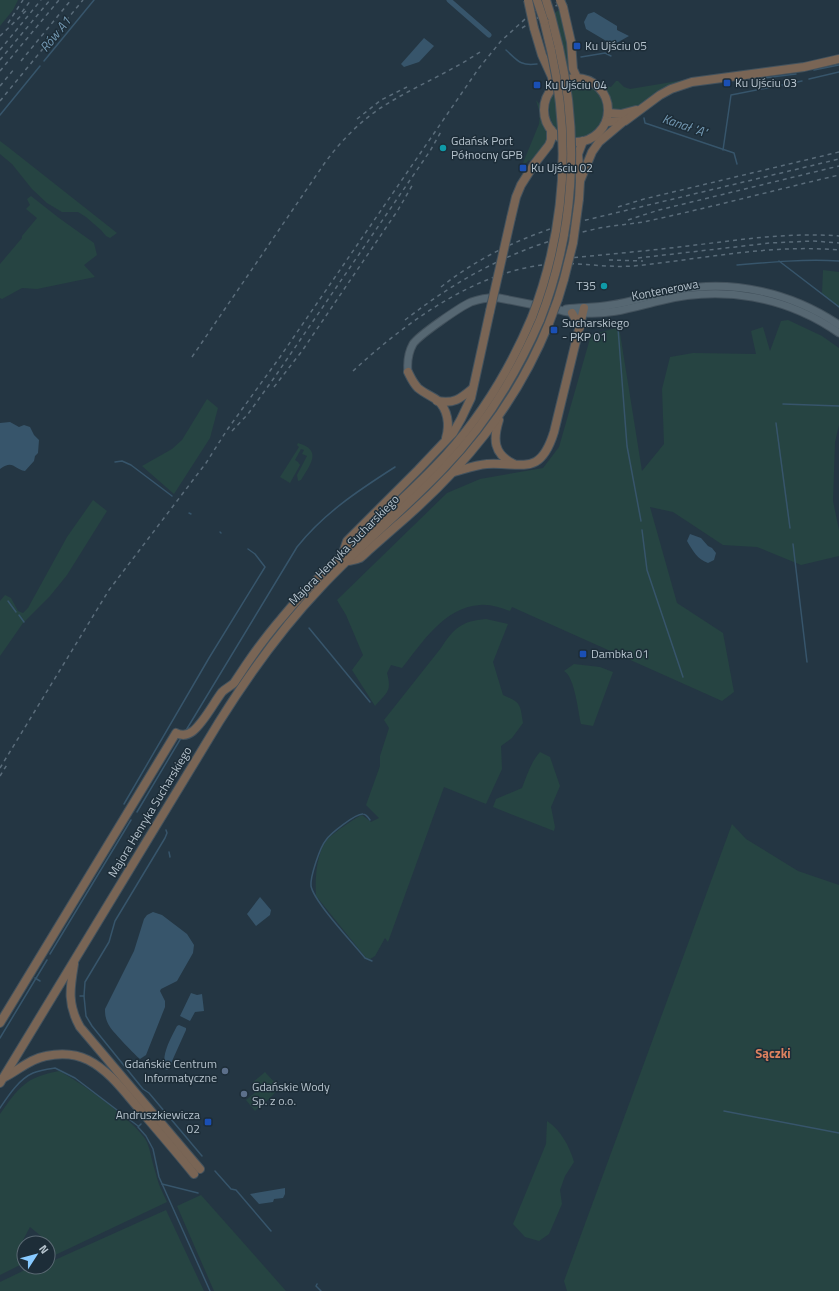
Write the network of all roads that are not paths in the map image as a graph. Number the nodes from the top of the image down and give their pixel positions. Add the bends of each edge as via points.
1 (528, 0) edge
2 (537, 0) edge
3 (546, 0) edge
4 (561, 4) edge
5 (555, 49) junction
6 (839, 59) edge
7 (577, 78) junction
8 (553, 88) junction
9 (641, 108) junction
10 (608, 113) junction
11 (625, 121) junction
12 (606, 122) junction
13 (551, 130) junction
14 (583, 141) junction
15 (580, 181) junction
16 (560, 310) junction
17 (584, 311) junction
18 (572, 313) junction
19 (536, 318) junction
20 (839, 325) edge
21 (580, 327) junction
22 (839, 333) edge
23 (408, 372) joint
24 (472, 389) junction
25 (437, 401) junction
26 (501, 414) junction
27 (445, 442) junction
28 (516, 465) junction
29 (453, 472) junction
30 (343, 553) junction
31 (345, 562) junction
32 (75, 959) junction
33 (0, 1023) edge
34 (2, 1080) edge

1 - 8 highway, bridge via 542,56 552,77
2 - 5 highway, Majora Henryka Sucharskiego, bridge
3 - 5 highway, Majora Henryka Sucharskiego, bridge via 551,16
4 - 7 highway via 571,42 573,69
5 - 19 highway, Majora Henryka Sucharskiego, bridge via 563,144 562,187 558,223
6 - 9 highway via 796,68 692,82 671,89
7 - 8 highway via 563,81
7 - 10 highway via 589,81 599,88 607,101
8 - 13 highway via 544,106 545,118
9 - 10 highway via 620,114
9 - 11 highway
10 - 12 highway
11 - 12 highway
11 - 15 highway via 599,142
12 - 14 highway via 599,132
13 - 14 highway via 566,140
13 - 24 highway, bridge via 549,145 535,162 516,197
14 - 15 highway via 578,154
15 - 26 highway, bridge via 568,266 549,323 524,376
16 - 17 main road, Kontenerowa via 567,308
16 - 18 main road, Kontenerowa
16 - 23 main road, Kontenerowa via 495,298 471,302 417,340 409,356
17 - 18 main road, Kontenerowa
17 - 20 main road, Kontenerowa via 689,288 730,287 755,290 788,299 818,312
17 - 21 highway
17 - 22 main road, Kontenerowa via 594,314 607,313 690,295 729,294 757,297 785,305
18 - 21 highway
19 - 30 highway, Majora Henryka Sucharskiego via 500,382 466,431 428,474
19 - 31 highway, Majora Henryka Sucharskiego via 527,348 505,390 469,441 432,481
21 - 28 highway via 549,448 537,462 526,466
23 - 25 highway via 417,387
24 - 25 highway via 455,401
24 - 27 highway via 469,403 461,419
25 - 27 highway via 443,407 448,421
26 - 28 highway via 495,432 497,448 503,458
26 - 29 highway
27 - 30 highway via 347,541
28 - 29 highway via 483,465
29 - 31 highway via 428,498 360,558
30 - 33 highway, Majora Henryka Sucharskiego via 280,619 233,684 224,691 193,731 184,735 176,733
31 - 32 highway, Majora Henryka Sucharskiego via 302,607 249,676
32 - 34 highway, Majora Henryka Sucharskiego
32 - 34 highway via 70,995 73,1012 80,1027 197,1172 117,1083 97,1065 87,1060 67,1054 45,1056 28,1062

